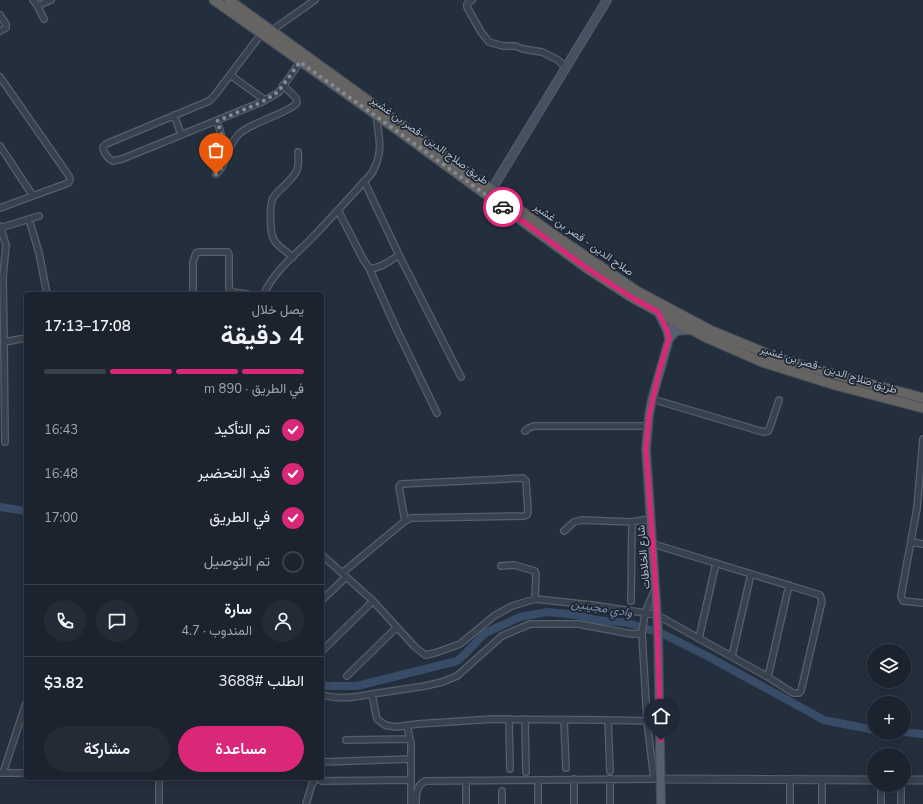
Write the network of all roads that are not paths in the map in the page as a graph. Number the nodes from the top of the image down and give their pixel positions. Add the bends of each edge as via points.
1 (51, 0) edge
2 (214, 0) edge
3 (229, 0) edge
4 (315, 0) edge
5 (472, 0) edge
6 (607, 0) edge
7 (35, 2) edge
8 (0, 15) edge
9 (44, 19) dead end
10 (0, 31) edge
11 (271, 31) junction
12 (261, 34) junction
13 (300, 62) junction
14 (566, 68) junction
15 (230, 75) junction
16 (0, 77) edge
17 (284, 85) junction
18 (265, 100) junction
19 (174, 115) junction
20 (376, 115) junction
21 (217, 121) junction
22 (181, 134) junction
23 (0, 147) edge
24 (298, 152) dead end
25 (225, 156) junction
26 (216, 174) dead end
27 (364, 181) junction
28 (492, 189) junction
29 (33, 196) junction
30 (0, 208) edge
31 (338, 210) junction
32 (39, 216) dead end
33 (29, 219) junction
34 (0, 227) edge
35 (399, 255) junction
36 (292, 257) junction
37 (369, 268) junction
38 (47, 292) edge
39 (192, 292) edge
40 (232, 292) edge
41 (265, 292) edge
42 (634, 294) junction
43 (658, 312) junction
44 (675, 317) junction
45 (690, 330) junction
46 (24, 338) edge
47 (669, 338) junction
48 (2, 340) edge
49 (2, 357) edge
50 (461, 377) dead end
51 (923, 398) edge
52 (652, 400) junction
53 (779, 400) dead end
54 (923, 408) edge
55 (437, 413) dead end
56 (648, 426) junction
57 (526, 432) dead end
58 (923, 439) edge
59 (5, 442) dead end
60 (650, 519) junction
61 (405, 521) junction
62 (632, 522) junction
63 (564, 531) dead end
64 (911, 542) junction
65 (653, 544) junction
66 (923, 544) edge
67 (324, 557) edge
68 (716, 563) junction
69 (501, 566) dead end
70 (751, 574) junction
71 (344, 575) junction
72 (656, 585) junction
73 (788, 585) junction
74 (324, 598) edge
75 (535, 599) junction
76 (373, 601) junction
77 (631, 601) dead end
78 (923, 604) edge
79 (645, 613) junction
80 (658, 615) junction
81 (397, 626) junction
82 (642, 633) junction
83 (699, 638) junction
84 (324, 649) edge
85 (732, 656) junction
86 (347, 676) dead end
87 (768, 676) junction
88 (372, 694) junction
89 (324, 695) edge
90 (24, 709) edge
91 (509, 719) junction
92 (525, 719) junction
93 (564, 720) junction
94 (608, 720) junction
95 (647, 721) junction
96 (407, 726) junction
97 (410, 739) junction
98 (346, 740) dead end
99 (411, 759) junction
100 (324, 762) edge
101 (566, 768) dead end
102 (510, 769) dead end
103 (610, 771) dead end
104 (526, 772) dead end
105 (1, 773) edge
106 (24, 773) edge
107 (610, 779) junction
108 (657, 779) junction
109 (790, 779) junction
110 (159, 780) edge
111 (315, 780) edge
112 (320, 780) edge
113 (411, 780) junction
114 (538, 780) junction
115 (574, 780) junction
116 (822, 780) junction
117 (867, 780) edge
118 (911, 780) edge
119 (923, 780) edge
120 (466, 781) junction
121 (502, 791) dead end
122 (881, 792) edge
123 (901, 792) edge
124 (159, 804) edge
125 (306, 804) edge
126 (411, 804) edge
127 (416, 804) edge
128 (466, 804) edge
129 (502, 804) edge
130 (538, 804) edge
131 (574, 804) edge
132 (610, 804) edge
133 (661, 804) edge
134 (790, 804) edge
135 (822, 804) edge
136 (881, 804) edge
137 (901, 804) edge

1 - 7 street via 42,5
2 - 12 highway, طريق صلاح الدين -قصر بن غشير
3 - 11 highway, صلاح الدين - قصر بن غشير
4 - 11 street
5 - 14 street via 467,7 489,42 542,52 558,60
6 - 14 main road
7 - 9 street
8 - 10 street via 6,28
11 - 28 highway, صلاح الدين - قصر بن غشير
12 - 13 highway, طريق صلاح الدين -قصر بن غشير
12 - 15 street
13 - 17 street
13 - 20 highway, طريق صلاح الدين -قصر بن غشير
14 - 28 main road
15 - 18 street
15 - 19 street via 209,100
16 - 29 street via 70,180
17 - 18 street
17 - 25 street via 296,98 295,105 240,133
18 - 21 street
19 - 22 street
19 - 22 street via 106,144 103,150 109,159 117,161
20 - 27 street via 380,155 372,173
20 - 42 highway, طريق صلاح الدين -قصر بن غشير via 588,269
21 - 22 street
21 - 25 street
23 - 29 street
24 - 36 street via 296,173 272,198 270,208 274,241
25 - 26 street via 224,164
27 - 31 street
27 - 35 street
28 - 42 highway, صلاح الدين - قصر بن غشير
29 - 30 street
31 - 36 street
31 - 37 street
32 - 33 street
33 - 34 street
33 - 38 street
34 - 48 street via 6,245
35 - 37 street via 384,265
35 - 50 street
36 - 41 street via 276,273
37 - 55 street
39 - 40 street via 193,262 196,253 200,252 228,252 229,288
42 - 43 highway, طريق صلاح الدين -قصر بن غشير
42 - 44 highway, صلاح الدين - قصر بن غشير
43 - 44 highway, طريق صلاح الدين -قصر بن غشير
43 - 47 main road
44 - 45 highway, طريق صلاح الدين -قصر بن غشير
44 - 47 main road, شارع الخلاطات
44 - 51 highway, صلاح الدين - قصر بن غشير via 775,357
45 - 47 main road via 676,331
45 - 54 highway, طريق صلاح الدين -قصر بن غشير via 781,369
46 - 48 street
47 - 52 main road, شارع الخلاطات
48 - 49 street
49 - 59 street
52 - 53 street via 763,432 768,431
52 - 56 main road, شارع الخلاطات
56 - 57 street via 534,426
56 - 60 main road, شارع الخلاطات via 646,455
58 - 64 street via 917,508
60 - 62 street
60 - 65 main road, شارع الخلاطات
61 - 61 street via 413,518 524,516 528,511 526,481 524,478 401,484 399,487
61 - 71 street
62 - 63 street via 581,520 574,522
62 - 77 street
64 - 66 street
64 - 78 street via 901,599
65 - 68 street
65 - 72 main road, شارع الخلاطات
67 - 71 street
68 - 70 street
68 - 83 street
69 - 75 street via 514,565 535,571
70 - 73 street
70 - 85 street
71 - 74 street
71 - 76 street
72 - 79 street
72 - 80 main road, شارع الخلاطات
73 - 87 street
73 - 87 street via 822,597 802,689 799,693 793,692
75 - 79 street
75 - 81 street via 512,606 494,616 460,644 428,655 422,653
76 - 81 street
76 - 84 street
79 - 80 street
79 - 82 street
80 - 83 street
80 - 108 main road, شارع الخلاطات
81 - 86 street
82 - 88 street via 632,634 578,624 530,624 502,636 457,676 425,686
82 - 95 street
83 - 85 street
85 - 87 street
88 - 89 street via 347,698
88 - 96 street via 376,714 381,723 389,726
90 - 105 street
91 - 92 street
91 - 96 street
91 - 102 street
92 - 93 street
92 - 104 street
93 - 94 street
93 - 101 street
94 - 95 street
94 - 103 street
95 - 108 street
96 - 97 street
97 - 98 street
97 - 99 street
99 - 100 street
99 - 113 street
105 - 106 street
107 - 108 street
107 - 115 street
107 - 132 street
108 - 109 street
108 - 133 main road, شارع الخلاطات
109 - 116 street
109 - 134 street
110 - 124 street
111 - 125 street
112 - 113 street
113 - 126 street
114 - 115 street
114 - 120 street
114 - 130 street
115 - 131 street
116 - 117 street
116 - 135 street
118 - 119 street
120 - 127 street via 425,781 417,790
120 - 128 street
121 - 129 street
122 - 136 street
123 - 137 street

